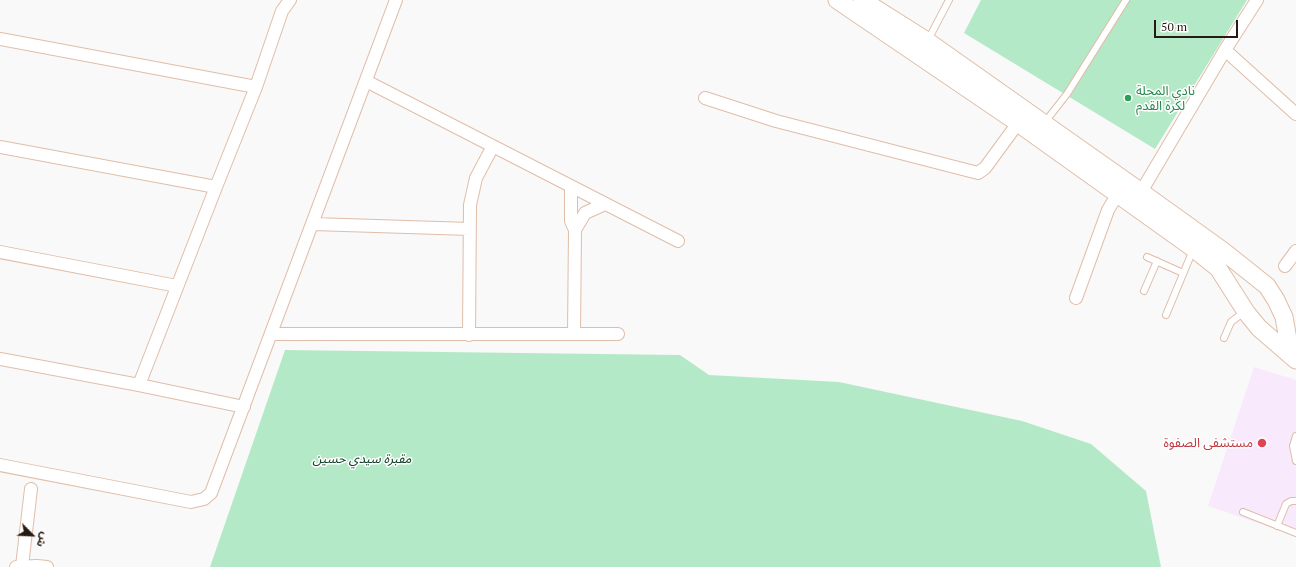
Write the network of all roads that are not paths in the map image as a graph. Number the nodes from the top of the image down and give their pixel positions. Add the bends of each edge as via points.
1 (290, 0) edge
2 (396, 0) edge
3 (837, 0) edge
4 (862, 0) edge
5 (949, 0) edge
6 (1126, 0) edge
7 (1257, 0) edge
8 (0, 39) edge
9 (927, 41) junction
10 (1225, 50) junction
11 (366, 80) junction
12 (256, 87) junction
13 (705, 98) dead end
14 (1296, 114) edge
15 (1018, 123) junction
16 (1042, 124) junction
17 (493, 146) junction
18 (0, 147) edge
19 (571, 186) junction
20 (216, 187) junction
21 (1140, 192) junction
22 (1117, 196) junction
23 (605, 204) junction
24 (313, 224) junction
25 (470, 229) junction
26 (575, 230) junction
27 (678, 241) dead end
28 (1193, 248) junction
29 (1224, 251) junction
30 (1296, 251) edge
31 (0, 252) edge
32 (1147, 257) dead end
33 (1157, 261) junction
34 (1285, 266) dead end
35 (1218, 268) junction
36 (1183, 273) junction
37 (177, 286) junction
38 (1144, 291) dead end
39 (1076, 298) dead end
40 (1246, 312) junction
41 (1166, 315) dead end
42 (272, 334) junction
43 (469, 334) junction
44 (574, 334) junction
45 (618, 334) dead end
46 (1224, 338) dead end
47 (1294, 358) edge
48 (0, 360) edge
49 (139, 385) junction
50 (244, 407) junction
51 (1296, 436) edge
52 (1295, 447) edge
53 (1296, 461) edge
54 (0, 465) edge
55 (31, 489) dead end
56 (1296, 501) edge
57 (1243, 512) dead end
58 (1277, 526) junction
59 (1296, 533) edge
60 (19, 566) edge
61 (47, 567) edge

1 - 12 street via 282,11
2 - 11 street
3 - 15 street
4 - 9 street
5 - 9 lane
6 - 16 lane via 1067,94
7 - 10 street
8 - 12 street
9 - 16 street
10 - 14 street
10 - 21 street
11 - 17 street
11 - 24 street
12 - 20 street
13 - 15 street via 776,121 978,173 985,168
15 - 22 street
16 - 21 street
17 - 19 street
17 - 25 street via 480,168 472,191
18 - 20 street
19 - 23 street
19 - 26 street via 571,221
20 - 37 street
21 - 29 street
22 - 28 street
22 - 39 street via 1108,210
23 - 26 street via 585,212
23 - 27 street
24 - 25 street
24 - 42 street
25 - 43 street
26 - 44 street
28 - 35 street
28 - 36 lane
29 - 35 street
29 - 47 street via 1267,286 1284,317
30 - 34 street
31 - 37 street
32 - 33 lane
33 - 36 lane
33 - 38 lane
35 - 40 street
36 - 41 lane
37 - 49 street
40 - 46 lane via 1231,322
40 - 47 street via 1259,328
42 - 43 street
42 - 50 street
43 - 44 street
44 - 45 street
48 - 49 street
49 - 50 street
50 - 54 street via 214,489 200,501 191,502
51 - 52 lane
52 - 53 lane
55 - 60 street
56 - 58 lane via 1286,504
57 - 58 lane
58 - 59 lane
60 - 61 street

